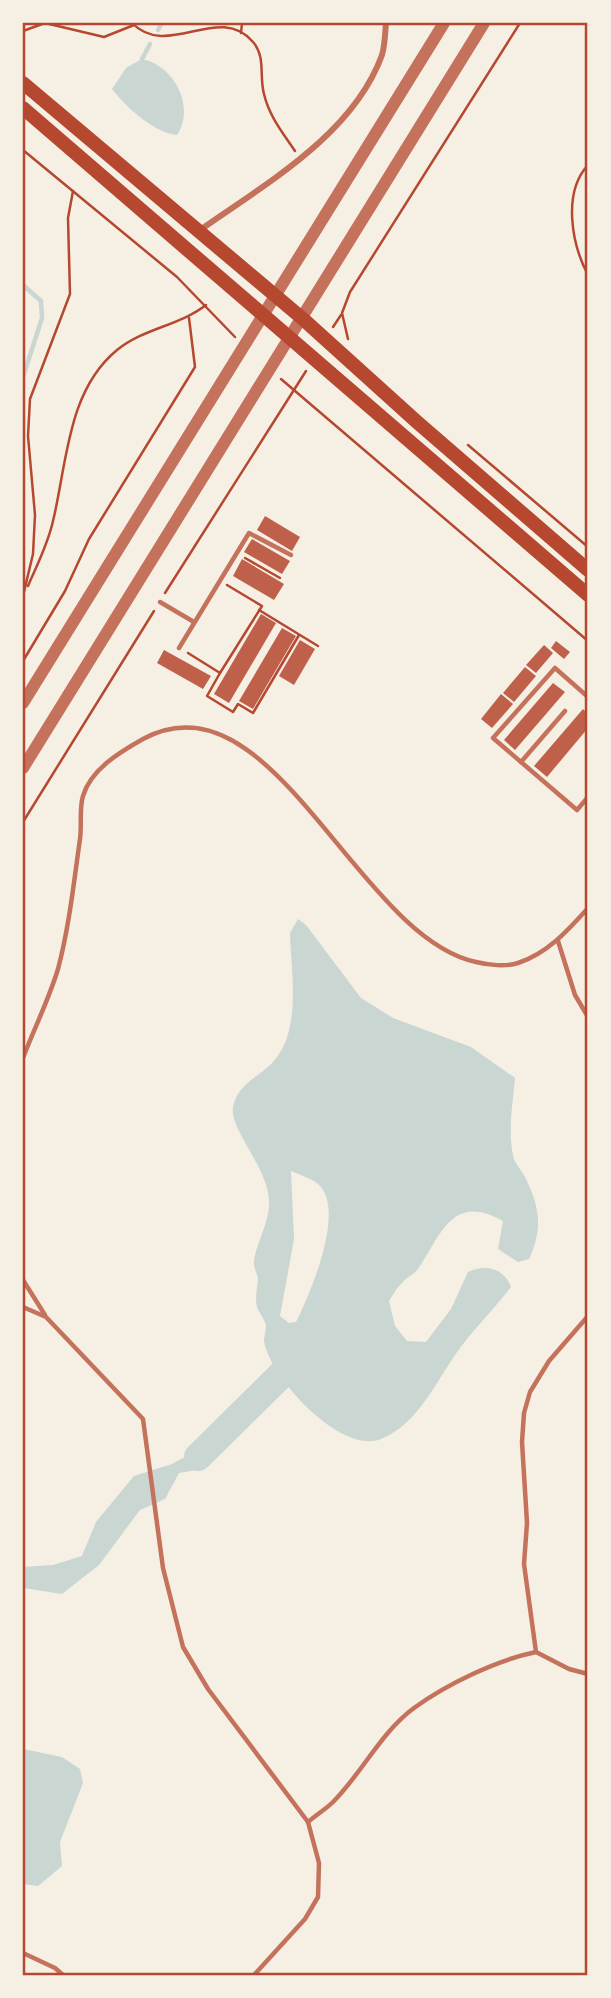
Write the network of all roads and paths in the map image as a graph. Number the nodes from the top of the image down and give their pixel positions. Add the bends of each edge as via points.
1 (45, 23) edge
2 (242, 23) edge
3 (386, 23) edge
4 (444, 23) edge
5 (484, 23) edge
6 (520, 23) edge
7 (133, 24) edge
8 (23, 31) edge
9 (241, 33) junction
10 (23, 83) edge
11 (23, 108) edge
12 (23, 149) edge
13 (300, 156) junction
14 (588, 165) edge
15 (73, 191) junction
16 (198, 231) junction
17 (588, 275) edge
18 (274, 295) junction
19 (206, 305) junction
20 (342, 313) junction
21 (264, 316) junction
22 (189, 318) junction
23 (303, 319) junction
24 (290, 339) junction
25 (326, 340) junction
26 (349, 342) dead end
27 (244, 348) junction
28 (313, 359) junction
29 (270, 370) junction
30 (294, 391) junction
31 (460, 438) dead end
32 (588, 547) edge
33 (236, 553) junction
34 (291, 555) dead end
35 (588, 570) edge
36 (280, 578) dead end
37 (219, 581) junction
38 (25, 592) junction
39 (588, 595) edge
40 (23, 596) edge
41 (160, 602) junction
42 (259, 610) junction
43 (194, 622) junction
44 (299, 635) junction
45 (588, 641) edge
46 (318, 646) dead end
47 (179, 648) joint
48 (23, 661) edge
49 (220, 673) junction
50 (588, 697) edge
51 (23, 703) edge
52 (565, 711) dead end
53 (520, 762) junction
54 (23, 768) edge
55 (588, 797) edge
56 (23, 822) edge
57 (588, 908) edge
58 (558, 941) junction
59 (588, 1017) edge
60 (23, 1058) edge
61 (23, 1280) edge
62 (23, 1307) edge
63 (588, 1316) edge
64 (46, 1317) junction
65 (536, 1652) junction
66 (588, 1674) edge
67 (308, 1822) junction
68 (23, 1953) edge
69 (63, 1975) edge
70 (254, 1975) edge

1 - 7 path via 104,37
1 - 8 path
2 - 9 path
3 - 13 street via 382,54 361,94 331,131
4 - 18 street
5 - 23 street
6 - 20 path via 350,292
7 - 9 path via 156,38 200,28
9 - 13 path via 261,54 263,91 270,113
10 - 16 main road
11 - 21 main road
12 - 15 path
13 - 16 street
14 - 17 path via 575,196 572,219
15 - 19 path
15 - 38 path via 68,218 70,294 30,399 28,436 35,515
16 - 18 main road
18 - 21 street
18 - 23 main road
19 - 22 path
19 - 27 path
20 - 25 path
20 - 26 path
21 - 24 main road
21 - 27 street
22 - 38 path via 141,334 116,350 92,381 70,435 47,543
22 - 48 path via 195,367 89,539 65,591
23 - 24 street
23 - 25 main road
24 - 28 main road
24 - 29 street
25 - 35 main road
27 - 51 street
28 - 30 path
28 - 39 main road
29 - 30 path
29 - 54 street
30 - 41 path
30 - 45 path
31 - 32 path
33 - 34 lane via 253,532
33 - 36 path
33 - 37 lane
37 - 42 path via 262,606
37 - 43 lane
38 - 40 path
41 - 43 lane
41 - 56 path
42 - 44 path
42 - 49 path
43 - 47 lane
44 - 46 path
44 - 49 path via 253,713 238,704 233,712 207,696
47 - 49 path
50 - 53 lane via 555,667 494,738
52 - 53 lane
53 - 55 lane via 577,810
57 - 58 lane
58 - 59 lane via 575,995
58 - 60 lane via 517,963 487,965 458,958 424,939 387,905 285,780 238,741 196,729 156,732 116,754 95,775 83,796 57,970
61 - 64 lane
62 - 64 lane
63 - 65 lane via 550,1361 530,1392 524,1413 524,1564
64 - 67 lane via 143,1419 163,1569 183,1647 208,1689
65 - 66 lane
65 - 67 lane via 512,1657 413,1708 334,1801
67 - 70 lane via 319,1863 318,1897 305,1919
68 - 69 lane

